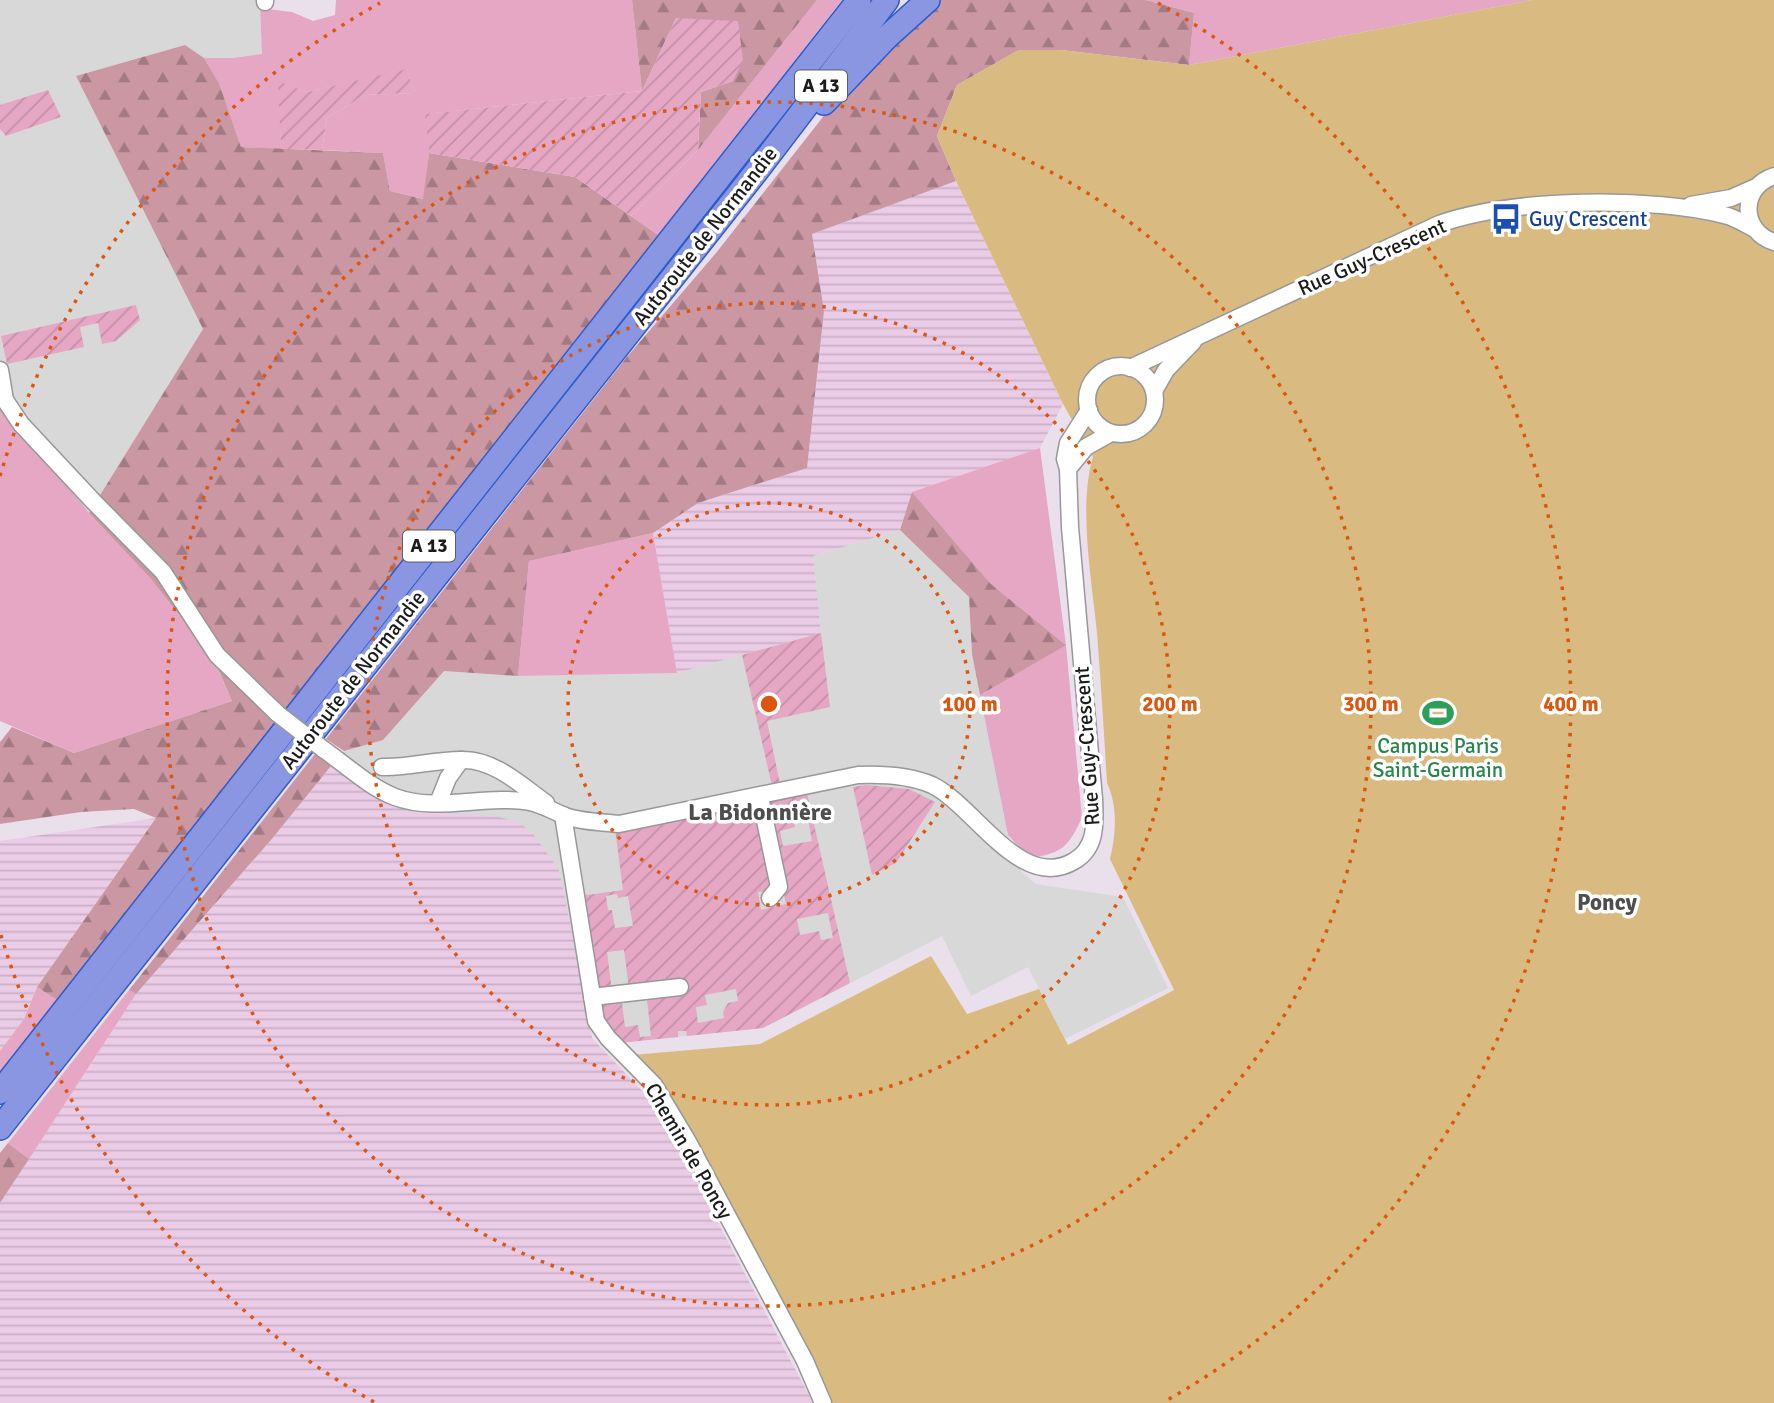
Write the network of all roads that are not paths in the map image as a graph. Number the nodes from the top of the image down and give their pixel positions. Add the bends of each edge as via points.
1 (859, 0) edge
2 (887, 0) edge
3 (928, 0) edge
4 (756, 173) junction
5 (1774, 176) edge
6 (1756, 187) junction
7 (1682, 206) junction
8 (1753, 228) junction
9 (1774, 243) edge
10 (1198, 338) junction
11 (1130, 368) junction
12 (0, 370) edge
13 (1154, 391) junction
14 (1088, 410) junction
15 (1111, 433) junction
16 (1068, 469) junction
17 (461, 760) junction
18 (382, 767) dead end
19 (760, 797) junction
20 (438, 803) junction
21 (559, 812) junction
22 (770, 898) dead end
23 (680, 987) dead end
24 (592, 997) junction
25 (0, 1093) edge
26 (0, 1129) edge
27 (823, 1403) edge

1 - 25 highway, Autoroute de Normandie / A 13
2 - 4 highway, Autoroute de Normandie / A 13
3 - 4 highway via 863,60
4 - 26 highway, Autoroute de Normandie / A 13
5 - 6 street, Rue Guy-Crescent
6 - 7 street, Rue Guy-Crescent via 1731,198
6 - 8 street via 1748,204
7 - 8 street, Rue Guy-Crescent via 1731,217
7 - 10 street, Rue Guy-Crescent via 1545,205 1448,221
8 - 9 street, Rue Guy-Crescent
10 - 11 street, Rue Guy-Crescent
10 - 13 street, Rue Guy-Crescent
11 - 13 street via 1145,376
11 - 14 street, Rue Guy-Crescent via 1113,367 1095,379 1088,394
12 - 20 street, bridge via 5,400 21,424 163,572 218,655 278,714 376,788 397,797
13 - 15 street, Rue Guy-Crescent via 1154,409 1143,426 1123,435
14 - 15 street via 1093,420
14 - 16 street, Rue Guy-Crescent via 1068,443
15 - 16 street, Rue Guy-Crescent via 1086,447
16 - 19 street, Rue Guy-Crescent via 1095,830 1080,858 1046,869 1033,865 1011,852 944,793 915,779 858,775
17 - 18 street
17 - 20 street
17 - 21 street via 498,769
19 - 21 street via 619,824
19 - 22 street via 779,887
20 - 21 street via 530,802
21 - 24 street, Chemin de Poncy
23 - 24 street
24 - 27 street, Chemin de Poncy via 596,1021 654,1085 687,1140

